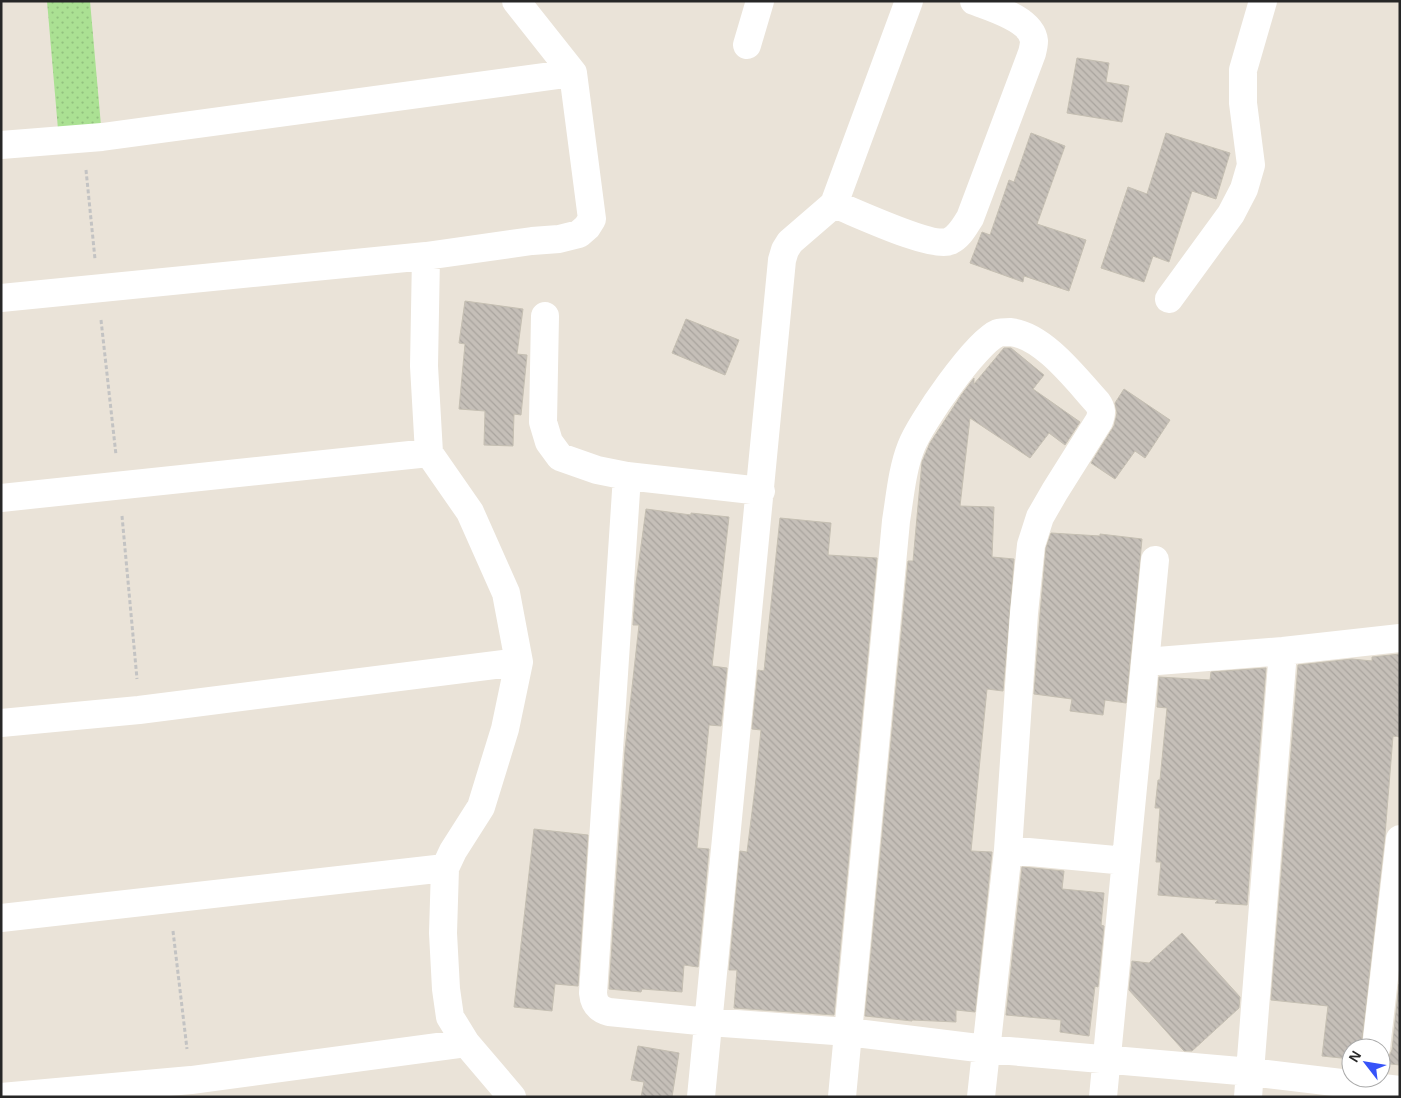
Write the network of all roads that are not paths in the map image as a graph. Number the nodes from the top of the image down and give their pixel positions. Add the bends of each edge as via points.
1 (516, 1) edge
2 (760, 1) edge
3 (908, 1) edge
4 (974, 1) edge
5 (1262, 1) edge
6 (747, 45) dead end
7 (573, 74) junction
8 (1, 145) edge
9 (834, 204) junction
10 (426, 256) junction
11 (1, 298) edge
12 (1169, 299) dead end
13 (545, 316) dead end
14 (429, 453) junction
15 (627, 476) junction
16 (761, 491) junction
17 (1, 498) edge
18 (1155, 560) dead end
19 (1400, 638) edge
20 (1283, 651) junction
21 (519, 662) junction
22 (1145, 662) junction
23 (1, 723) edge
24 (1400, 839) edge
25 (1008, 850) junction
26 (1126, 861) junction
27 (446, 868) junction
28 (1, 918) edge
29 (709, 1022) junction
30 (848, 1032) junction
31 (1377, 1038) edge
32 (466, 1043) junction
33 (986, 1049) junction
34 (1107, 1060) junction
35 (1341, 1083) edge
36 (1250, 1084) edge
37 (1, 1096) edge
38 (512, 1097) edge
39 (701, 1097) edge
40 (842, 1097) edge
41 (981, 1097) edge
42 (1103, 1097) edge

1 - 7 street
2 - 6 street
3 - 9 street
4 - 9 street via 1017,19 1031,32 1034,42 970,218 960,234 948,242 910,236
5 - 12 street via 1243,70 1243,103 1251,165 1244,189 1232,214
7 - 8 street via 83,138
7 - 10 street via 592,219 588,227 579,234 559,240
9 - 16 street via 790,242 782,260
10 - 11 street
10 - 14 street via 424,366
13 - 15 street via 543,422 548,442 560,457
14 - 17 street
14 - 21 street via 470,512 506,593
15 - 16 street
15 - 29 street via 594,1001 601,1010 609,1012
16 - 29 street
18 - 22 street
19 - 20 street
20 - 22 street
20 - 36 street
21 - 23 street via 139,710
21 - 27 street via 505,729 481,807 453,850
22 - 26 street
24 - 31 street
25 - 26 street
25 - 30 street via 1031,545 1044,511 1102,414 1101,407 1066,367 1039,345 1009,332 998,333 982,345 927,416 904,472 896,521
25 - 33 street
26 - 34 street
27 - 28 street
27 - 32 street via 443,933 446,990 450,1017
29 - 30 street
29 - 39 street
30 - 33 street
30 - 40 street
32 - 37 street via 191,1080
32 - 38 street
33 - 34 street
33 - 41 street
34 - 36 street
34 - 42 street
35 - 36 street

